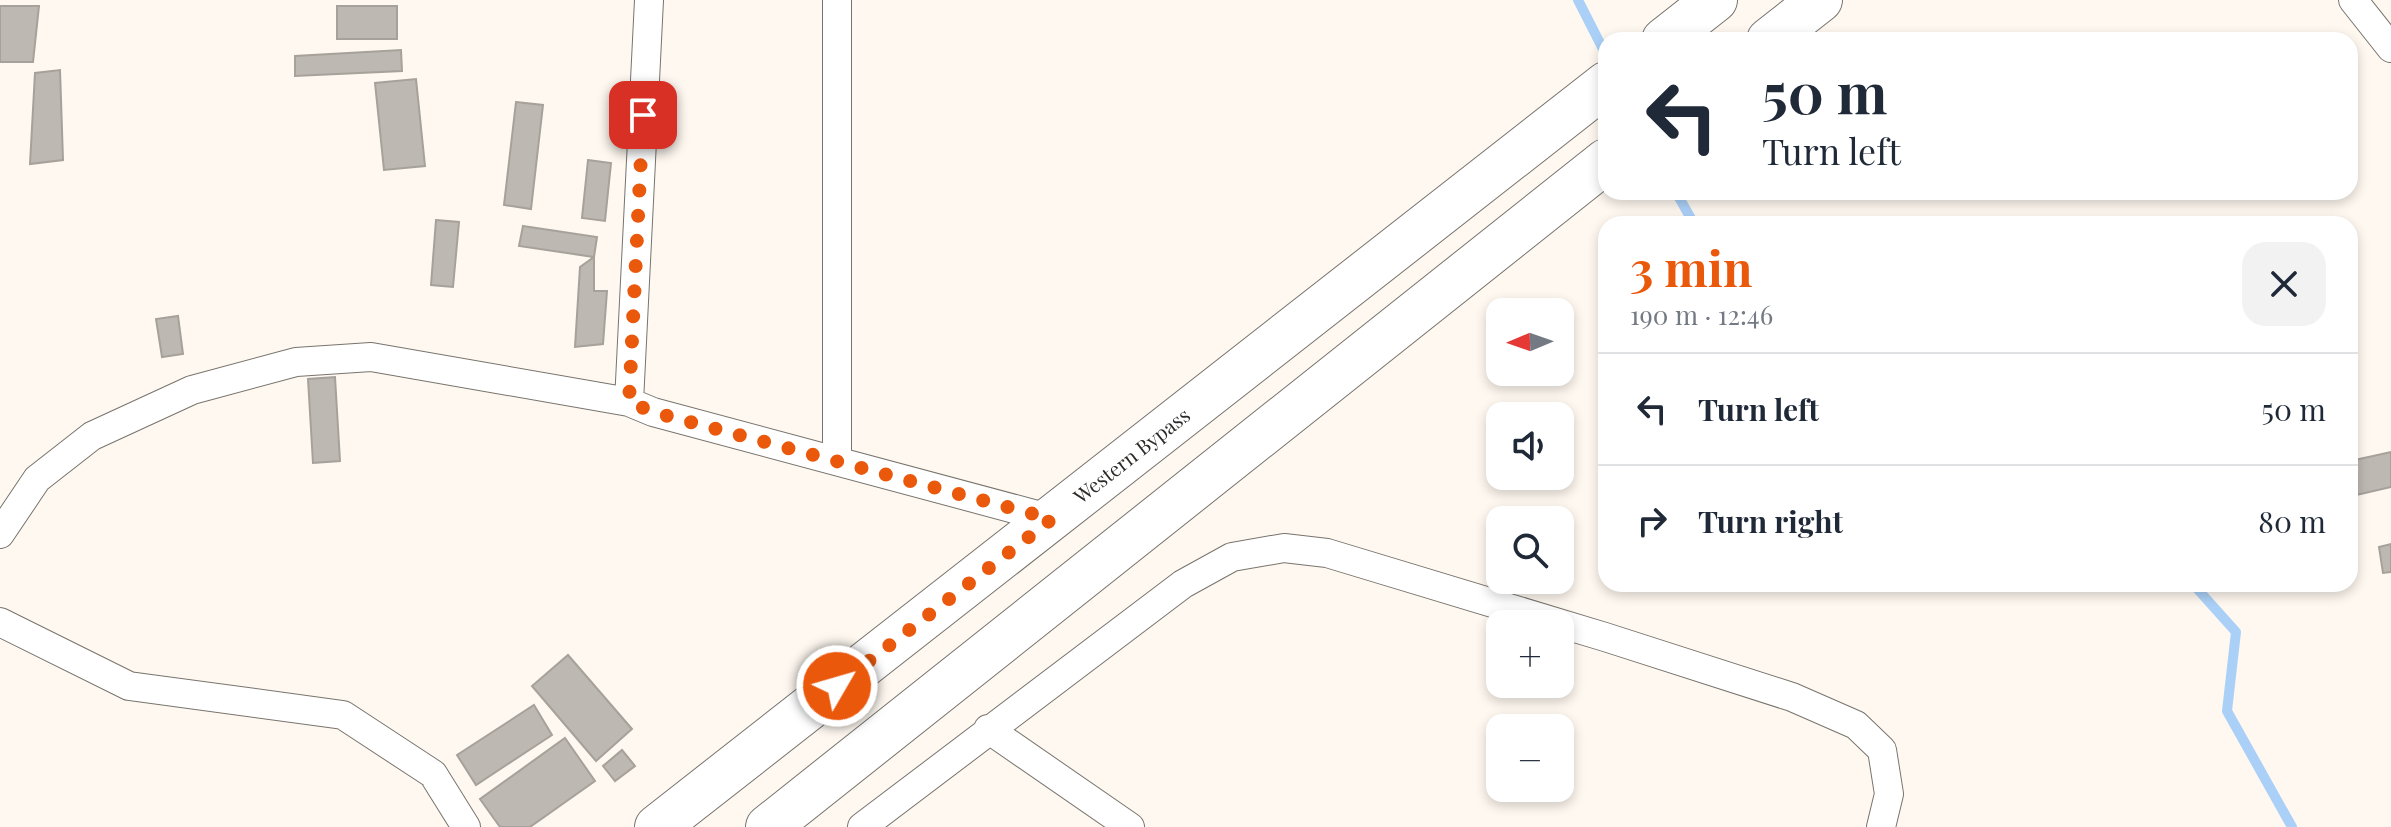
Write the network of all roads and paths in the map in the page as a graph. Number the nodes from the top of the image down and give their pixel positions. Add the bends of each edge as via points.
1 (649, 0) edge
2 (837, 0) edge
3 (1820, 0) edge
4 (2353, 0) edge
5 (1779, 32) edge
6 (2391, 48) edge
7 (1598, 90) edge
8 (1598, 167) edge
9 (629, 402) junction
10 (837, 461) junction
11 (1052, 519) junction
12 (0, 534) edge
13 (0, 622) edge
14 (988, 729) junction
15 (466, 827) edge
16 (657, 827) edge
17 (768, 827) edge
18 (862, 827) edge
19 (1130, 827) edge
20 (1881, 827) edge

1 - 9 street
2 - 10 street
3 - 5 main road
4 - 6 street
7 - 11 main road, Western Bypass
8 - 17 main road
9 - 10 street
9 - 12 street via 371,357 296,362 192,390 92,436 37,479
10 - 11 street
11 - 16 main road, Western Bypass
13 - 15 street via 129,686 343,715 433,774
14 - 18 street
14 - 19 street
14 - 20 street via 1183,584 1232,557 1299,549 1605,637 1792,697 1856,725 1882,750 1889,794

